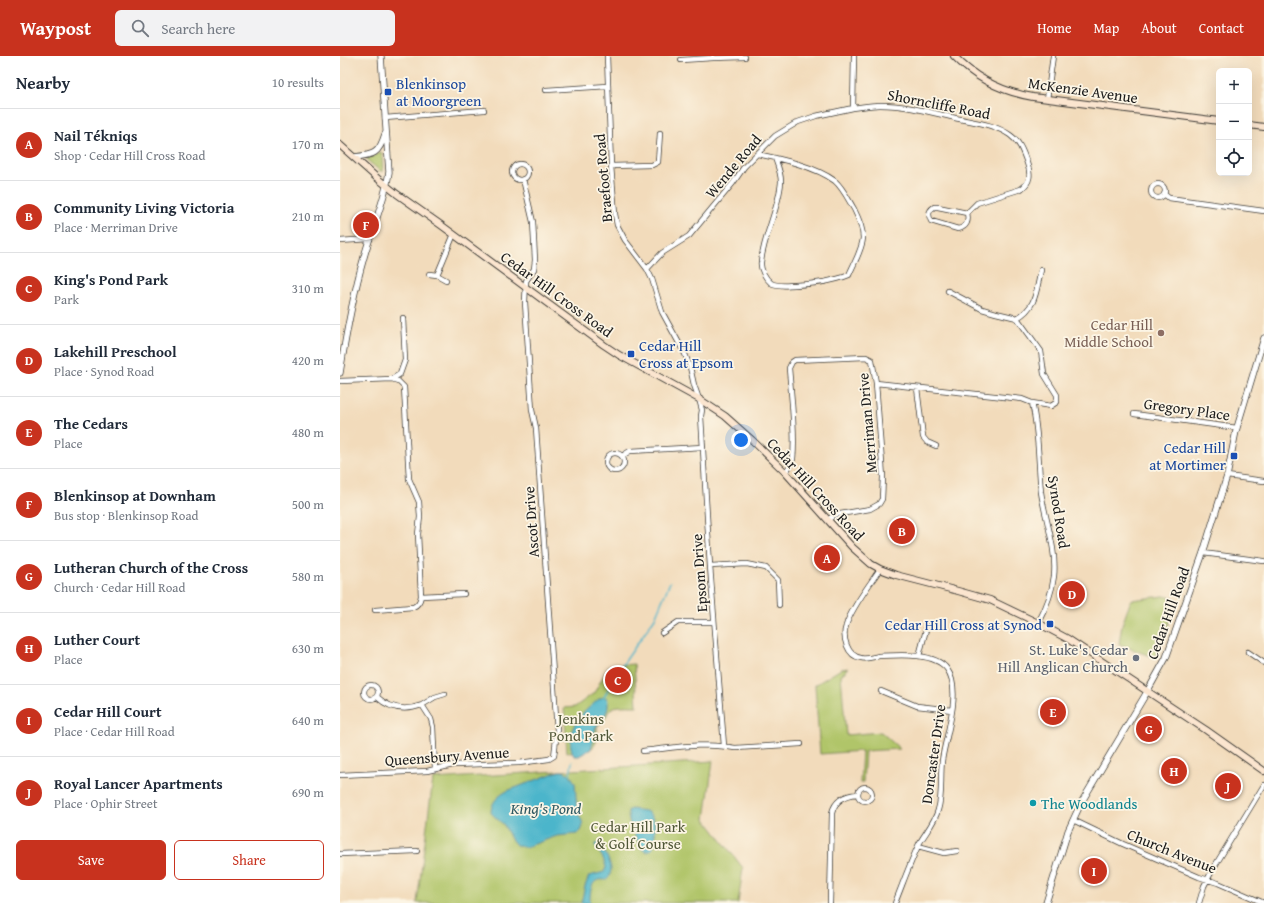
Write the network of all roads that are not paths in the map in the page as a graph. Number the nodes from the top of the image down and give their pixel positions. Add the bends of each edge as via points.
1 (381, 56) edge
2 (607, 56) edge
3 (854, 56) edge
4 (1053, 56) edge
5 (713, 57) edge
6 (745, 57) dead end
7 (957, 57) edge
8 (681, 60) dead end
9 (608, 86) junction
10 (546, 90) dead end
11 (1047, 99) junction
12 (853, 108) junction
13 (484, 110) dead end
14 (385, 118) junction
15 (1216, 121) edge
16 (1252, 125) edge
17 (1264, 127) edge
18 (386, 132) junction
19 (660, 133) dead end
20 (340, 145) edge
21 (757, 154) junction
22 (354, 157) junction
23 (775, 158) junction
24 (611, 166) junction
25 (523, 180) dead end
26 (387, 187) junction
27 (1164, 194) dead end
28 (1264, 210) edge
29 (966, 213) junction
30 (454, 234) junction
31 (370, 239) junction
32 (340, 241) edge
33 (647, 270) junction
34 (1041, 270) dead end
35 (429, 274) dead end
36 (438, 275) junction
37 (446, 280) dead end
38 (525, 287) junction
39 (948, 291) dead end
40 (403, 318) dead end
41 (1017, 318) junction
42 (1264, 338) edge
43 (340, 373) edge
44 (392, 379) junction
45 (340, 381) edge
46 (876, 383) junction
47 (917, 388) junction
48 (699, 399) junction
49 (1032, 403) junction
50 (1134, 414) dead end
51 (1237, 428) junction
52 (936, 446) dead end
53 (703, 447) junction
54 (622, 456) dead end
55 (785, 472) junction
56 (1227, 476) junction
57 (1264, 481) edge
58 (828, 520) junction
59 (1203, 553) junction
60 (1264, 561) edge
61 (710, 566) junction
62 (880, 569) junction
63 (464, 594) dead end
64 (422, 596) junction
65 (779, 605) dead end
66 (375, 610) dead end
67 (714, 622) junction
68 (1038, 622) junction
69 (927, 626) dead end
70 (662, 633) dead end
71 (1248, 652) dead end
72 (919, 656) junction
73 (1264, 663) edge
74 (881, 691) dead end
75 (1147, 692) junction
76 (445, 694) dead end
77 (377, 697) dead end
78 (422, 705) junction
79 (952, 710) junction
80 (801, 744) dead end
81 (724, 746) junction
82 (643, 751) dead end
83 (554, 756) joint
84 (435, 769) junction
85 (1263, 769) edge
86 (340, 775) edge
87 (1264, 785) edge
88 (858, 794) dead end
89 (1073, 820) junction
90 (918, 846) junction
91 (417, 850) dead end
92 (957, 851) dead end
93 (340, 854) edge
94 (1207, 880) junction
95 (830, 903) edge
96 (895, 903) edge
97 (1046, 903) edge
98 (1199, 903) edge
99 (1264, 903) edge

1 - 14 street
2 - 9 street, Braefoot Road
3 - 12 street
4 - 11 street
5 - 6 street
5 - 8 street
7 - 11 main road, McKenzie Avenue via 977,75 1000,87
9 - 10 street
9 - 24 street, Braefoot Road
11 - 15 main road, McKenzie Avenue
12 - 21 street, Wende Road via 798,122 775,136
12 - 29 street, Shorncliffe Road via 897,106 979,123 1009,134 1020,145 1029,168 1028,185 977,203
13 - 14 street
14 - 18 street
16 - 17 main road
18 - 22 street via 376,152
18 - 26 street via 389,172
19 - 24 street via 658,162 652,165
20 - 22 main road, Cedar Hill Cross Road
21 - 23 street
21 - 33 street, Wende Road via 689,236 662,253
22 - 26 main road, Cedar Hill Cross Road
23 - 23 street via 781,181 761,263 764,275 772,283 781,286 811,284 849,275 863,238 856,214 844,192 827,176
24 - 33 street, Braefoot Road via 618,225 625,240
25 - 38 street via 532,222 535,260 534,269
26 - 30 main road, Cedar Hill Cross Road
26 - 31 street
27 - 28 street via 1169,198
29 - 29 street via 938,206 930,210 929,217 934,223 958,229 965,226 968,217
30 - 36 street
30 - 38 main road, Cedar Hill Cross Road
31 - 32 street
31 - 43 street via 350,310
33 - 48 street, Braefoot Road via 662,312 690,366
34 - 41 street via 1031,307
35 - 36 street
36 - 37 street
38 - 48 main road, Cedar Hill Cross Road via 619,355
38 - 83 street, Ascot Drive via 557,731
39 - 41 street via 982,309
40 - 44 street via 405,360 400,374
41 - 49 street via 1042,351 1044,374 1057,395 1057,402 1052,406
42 - 51 street, Cedar Hill Road
44 - 45 street
44 - 64 street via 404,387 410,479 419,502 418,534
46 - 47 street
46 - 55 street, Merriman Drive via 872,360 866,357 792,362 788,368 793,460
46 - 58 street, Merriman Drive via 883,477 882,499 870,509 834,515
47 - 49 street via 1022,399
47 - 52 street via 924,437 927,442
48 - 53 street, Epsom Drive via 702,410
48 - 55 main road, Cedar Hill Cross Road via 738,427
49 - 68 street, Synod Road via 1036,419 1041,490 1055,562 1053,586
50 - 51 street, Gregory Place
51 - 56 street, Cedar Hill Road
53 - 54 street via 630,451
53 - 61 street, Epsom Drive
55 - 58 main road, Cedar Hill Cross Road
56 - 57 street
56 - 59 street, Cedar Hill Road
58 - 62 main road, Cedar Hill Cross Road via 858,552
59 - 60 street
59 - 75 street, Cedar Hill Road via 1166,658
61 - 65 street via 747,564 766,568 778,580
61 - 67 street, Epsom Drive
62 - 68 main road, Cedar Hill Cross Road via 990,600
62 - 72 street via 845,627 848,648 855,657 860,658
63 - 64 street
64 - 66 street via 417,606
67 - 70 street via 678,622
67 - 81 street, Epsom Drive
68 - 75 main road, Cedar Hill Cross Road
69 - 72 street
71 - 73 street
72 - 79 street, Doncaster Drive via 936,659 948,670 953,688
74 - 79 street via 917,706
75 - 85 main road, Cedar Hill Cross Road
75 - 89 street, Cedar Hill Road
76 - 78 street
77 - 78 street via 382,702 398,708 407,709
78 - 84 street via 433,727
79 - 90 street, Doncaster Drive via 942,760 942,791 938,811
80 - 81 street via 735,748
81 - 82 street
83 - 84 street, Queensbury Avenue via 519,763 453,765
84 - 86 street, Queensbury Avenue
87 - 94 street
88 - 95 street via 842,798 832,813
89 - 94 street, Church Avenue
89 - 97 street, Cedar Hill Road
90 - 92 street via 944,853
90 - 96 street, Doncaster Drive
91 - 93 street
94 - 98 street
94 - 99 street, Church Avenue via 1218,882

